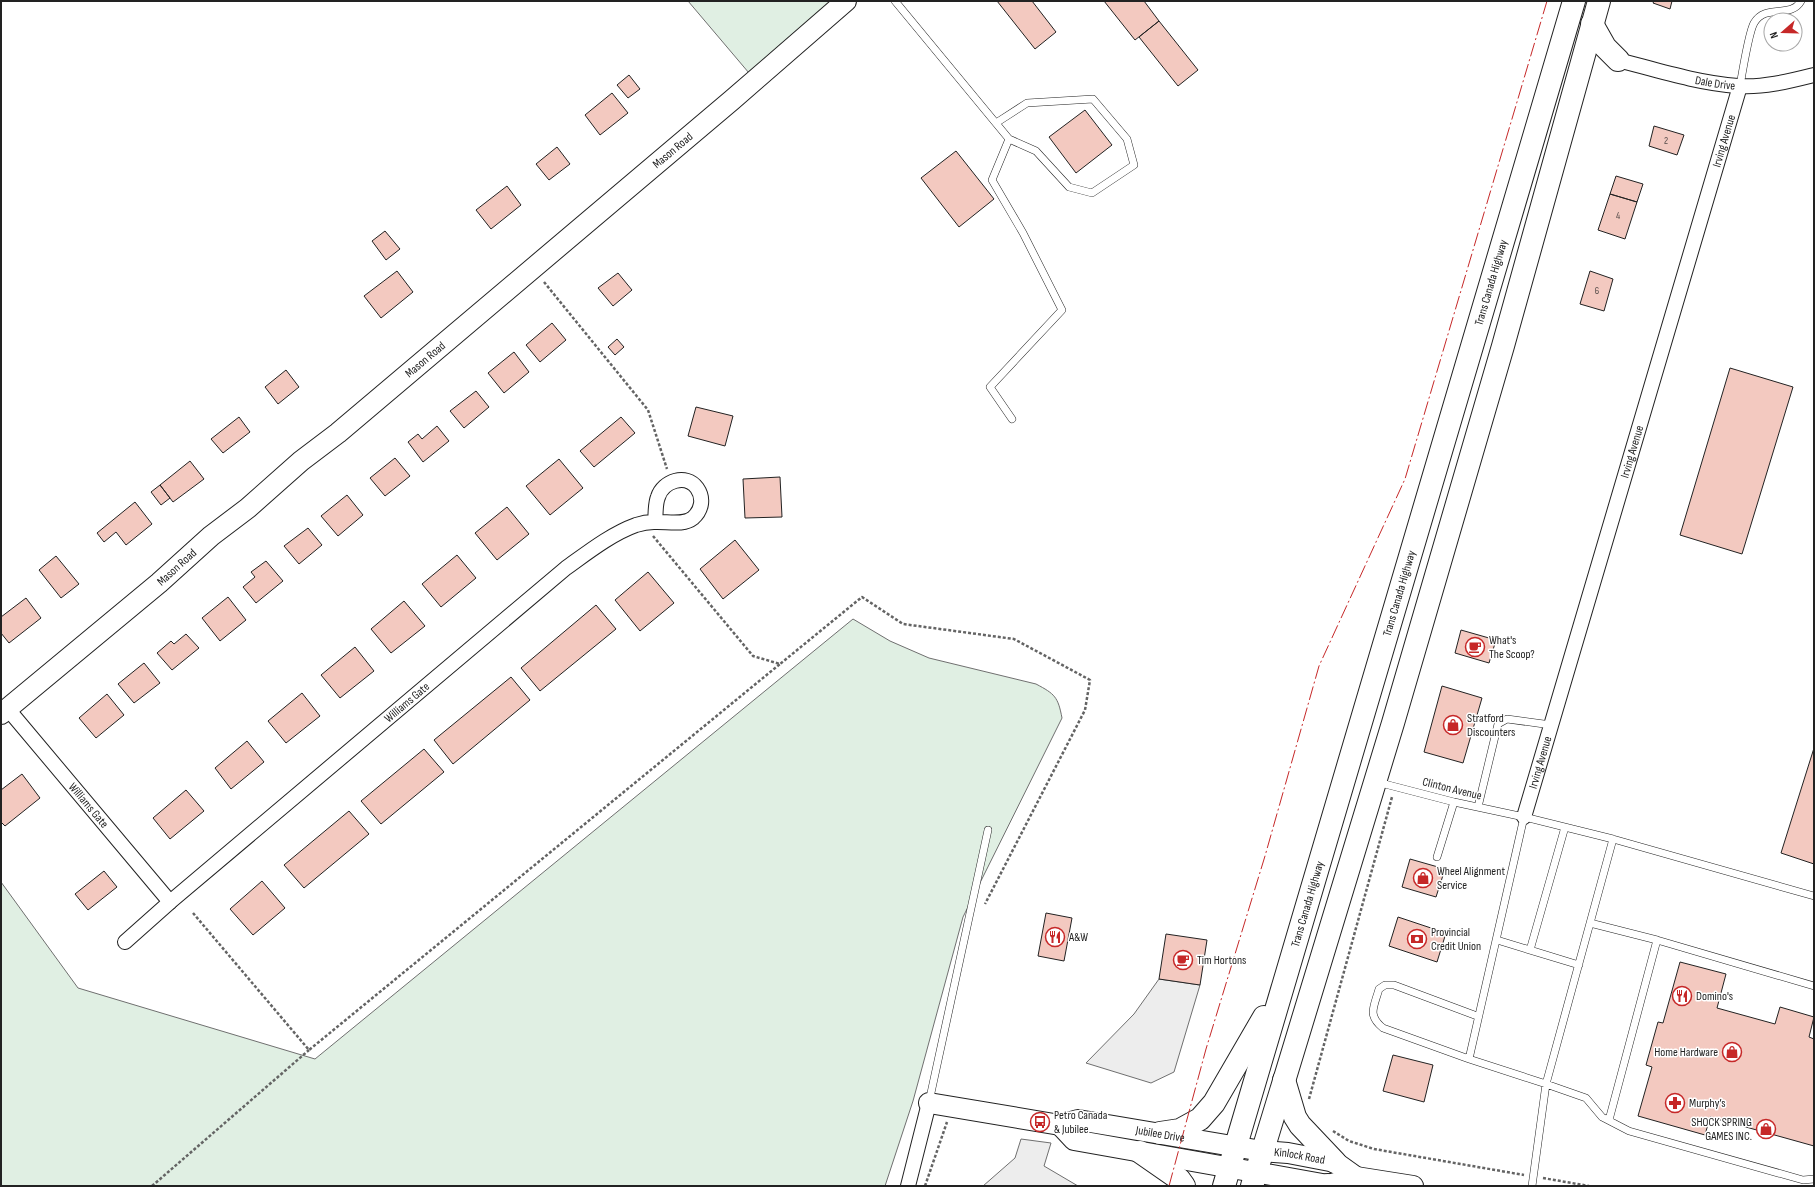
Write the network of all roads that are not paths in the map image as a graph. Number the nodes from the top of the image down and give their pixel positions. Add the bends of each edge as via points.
1 (846, 1) edge
2 (896, 1) edge
3 (1574, 1) edge
4 (1599, 1) edge
5 (1801, 1) edge
6 (1592, 24) junction
7 (1618, 60) junction
8 (1578, 74) junction
9 (1814, 75) edge
10 (1740, 86) junction
11 (996, 123) junction
12 (1009, 139) junction
13 (1012, 419) dead end
14 (652, 522) junction
15 (4, 711) edge
16 (1551, 725) junction
17 (1375, 781) junction
18 (1454, 802) junction
19 (1478, 807) junction
20 (1524, 817) junction
21 (1565, 827) junction
22 (988, 830) dead end
23 (1613, 839) junction
24 (1437, 857) dead end
25 (1814, 896) edge
26 (170, 902) junction
27 (1590, 923) junction
28 (1497, 940) junction
29 (1657, 940) junction
30 (125, 942) dead end
31 (1530, 950) junction
32 (1579, 965) junction
33 (1282, 984) junction
34 (1814, 986) edge
35 (1477, 1016) junction
36 (1469, 1059) junction
37 (1284, 1080) junction
38 (1546, 1084) junction
39 (929, 1103) junction
40 (1610, 1120) junction
41 (1060, 1125) junction
42 (1160, 1134) junction
43 (1235, 1146) junction
44 (1262, 1151) junction
45 (1140, 1152) junction
46 (1335, 1162) junction
47 (1226, 1177) edge
48 (1356, 1177) junction
49 (1814, 1179) edge
50 (1254, 1180) edge
51 (908, 1186) edge
52 (1184, 1186) edge
53 (1327, 1186) edge
54 (1413, 1186) edge
55 (1532, 1186) edge

1 - 15 street, Mason Road
2 - 11 lane
3 - 33 highway, Trans Canada Highway
4 - 6 highway
5 - 10 lane via 1791,9 1762,14 1753,24
6 - 7 highway via 1605,47
6 - 8 highway
7 - 8 highway via 1601,63
7 - 10 street, Dale Drive via 1706,82
8 - 17 highway via 1503,346
9 - 10 street, Dale Drive via 1786,82
10 - 16 street, Irving Avenue
11 - 12 lane
11 - 12 lane via 1027,103 1093,99 1127,139 1134,165 1092,193 1069,187 1036,151
12 - 13 lane via 992,180 1023,233 1062,310 990,387
14 - 14 street, Williams Gate via 683,522 692,519 702,504 701,495 696,487 688,481 679,480 662,489
14 - 26 street, Williams Gate via 620,533 566,568
15 - 26 street, Williams Gate
16 - 19 lane via 1507,719 1498,724
16 - 20 street, Irving Avenue
17 - 18 lane, Clinton Avenue
17 - 37 highway
18 - 19 lane, Clinton Avenue
18 - 24 lane
19 - 20 lane, Clinton Avenue
20 - 21 lane, Clinton Avenue
20 - 28 lane
21 - 23 lane, Clinton Avenue
21 - 31 lane
22 - 39 lane
23 - 25 lane, Clinton Avenue
23 - 27 lane
26 - 30 street, Williams Gate
27 - 29 lane
27 - 32 lane
28 - 31 lane
28 - 35 lane
29 - 34 lane
29 - 40 lane
31 - 32 lane
32 - 38 lane
33 - 42 highway via 1214,1103 1200,1119 1180,1130
33 - 43 highway, Trans Canada Highway
35 - 36 lane
35 - 36 lane via 1394,985 1385,985 1379,989 1373,1013 1375,1021 1383,1028
36 - 38 lane
37 - 44 highway
37 - 46 highway via 1298,1121
38 - 40 lane via 1586,1098 1602,1117
38 - 55 lane
39 - 41 street, Jubilee Drive
39 - 51 street
40 - 49 lane via 1628,1131 1803,1180
41 - 42 street, Jubilee Drive via 1078,1120
41 - 45 street, Jubilee Drive via 1074,1140
42 - 43 street, Jubilee Drive
43 - 44 street, Jubilee Drive
43 - 47 highway, Trans Canada Highway
44 - 46 street, Kinlock Road
44 - 50 highway
45 - 47 street, Jubilee Drive
45 - 52 highway via 1179,1179
46 - 48 street, Kinlock Road
47 - 50 street, Jubilee Drive
48 - 53 street, Kinlock Road
48 - 54 street, Kinlock Road
50 - 53 street, Kinlock Road

